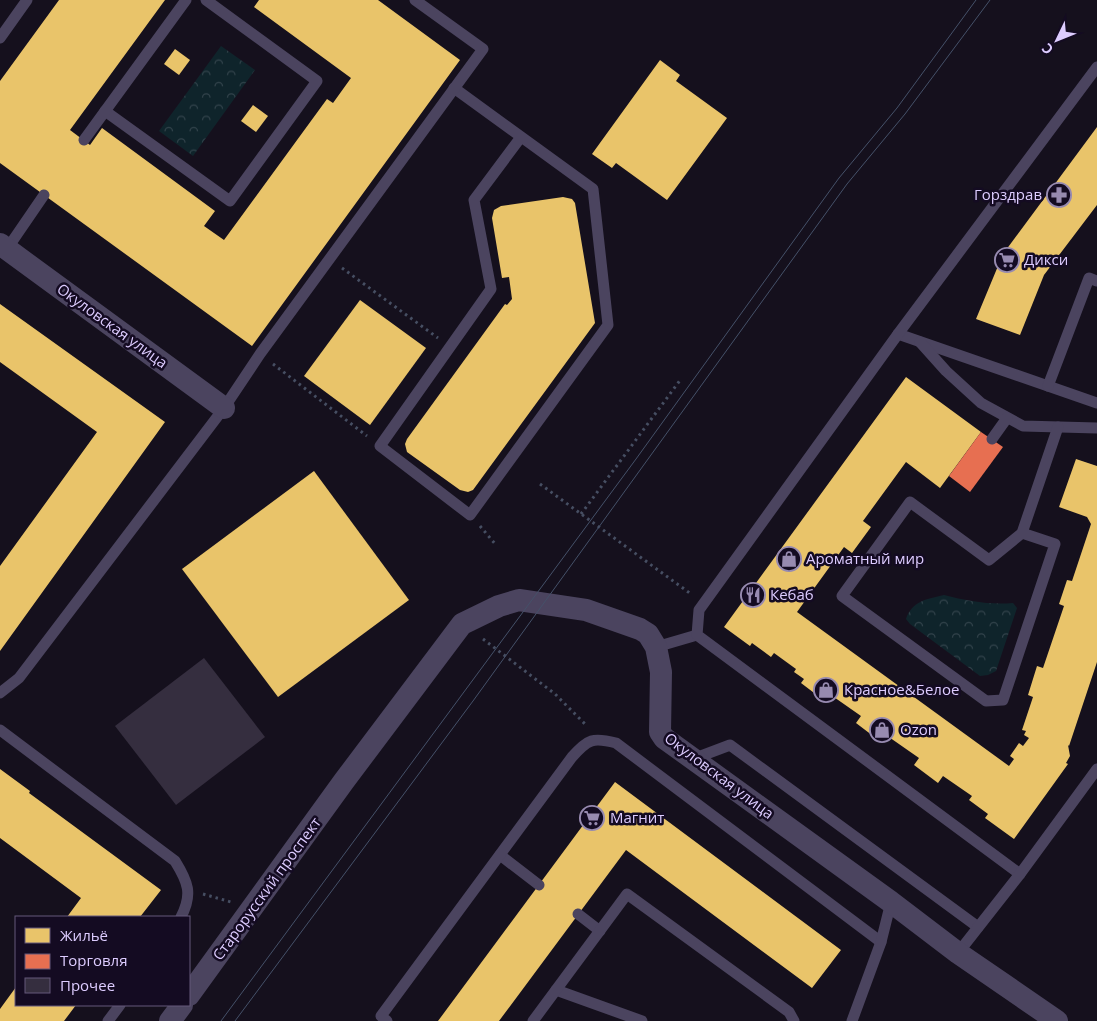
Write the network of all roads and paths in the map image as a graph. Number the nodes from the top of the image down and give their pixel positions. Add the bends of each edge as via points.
1 (27, 0) edge
2 (186, 0) edge
3 (206, 0) edge
4 (416, 0) edge
5 (0, 38) edge
6 (1097, 67) edge
7 (454, 88) junction
8 (105, 110) junction
9 (521, 137) junction
10 (84, 140) dead end
11 (44, 195) dead end
12 (3, 246) edge
13 (330, 258) junction
14 (1097, 281) edge
15 (898, 334) junction
16 (919, 341) junction
17 (451, 347) junction
18 (260, 354) junction
19 (680, 378) dead end
20 (1048, 386) junction
21 (1097, 403) edge
22 (224, 408) junction
23 (1007, 418) junction
24 (1058, 427) junction
25 (1097, 428) edge
26 (992, 439) dead end
27 (380, 446) junction
28 (540, 484) dead end
29 (470, 514) junction
30 (581, 514) junction
31 (1022, 533) junction
32 (496, 545) dead end
33 (704, 603) junction
34 (697, 635) junction
35 (485, 641) dead end
36 (656, 647) junction
37 (0, 693) edge
38 (0, 730) edge
39 (600, 739) junction
40 (693, 759) junction
41 (1097, 769) edge
42 (500, 855) junction
43 (1020, 874) junction
44 (539, 885) dead end
45 (189, 890) junction
46 (891, 902) junction
47 (253, 908) junction
48 (578, 914) dead end
49 (182, 916) edge
50 (978, 927) junction
51 (600, 930) junction
52 (881, 942) junction
53 (958, 953) junction
54 (556, 990) junction
55 (190, 995) edge
56 (119, 1006) edge
57 (181, 1006) edge
58 (108, 1021) edge
59 (170, 1021) edge
60 (387, 1021) edge
61 (533, 1021) edge
62 (642, 1021) edge
63 (794, 1021) edge
64 (852, 1021) edge
65 (1057, 1021) edge

1 - 5 lane
2 - 8 lane
3 - 8 lane via 317,81 230,201
4 - 7 lane via 483,49
6 - 15 lane
7 - 9 lane
7 - 13 lane
8 - 10 lane
9 - 17 lane via 474,200 491,290
9 - 29 lane via 593,189 608,325
11 - 12 lane
12 - 22 street, Окуловская улица
13 - 17 path
13 - 18 lane
14 - 20 lane via 1089,278
15 - 16 lane
15 - 33 lane
16 - 20 lane
16 - 23 lane via 981,403
17 - 27 lane
18 - 22 lane
18 - 27 path
19 - 30 path
20 - 21 lane
22 - 37 lane via 19,678
23 - 24 lane via 1024,426
23 - 26 lane
24 - 25 lane
24 - 31 lane
27 - 29 lane
28 - 30 path
29 - 32 path
30 - 33 path
31 - 31 lane via 989,560 910,502 842,596 986,701 1003,700 1055,544
33 - 34 lane via 699,610
34 - 36 lane
34 - 43 lane
35 - 39 path via 555,694
36 - 40 street, Окуловская улица via 661,672 660,732
36 - 47 street, Старорусский проспект via 648,634 640,629 586,610 519,600 462,624
38 - 45 lane via 174,861
39 - 42 lane via 582,745
39 - 52 lane via 616,743
40 - 46 street, Окуловская улица
40 - 50 lane via 730,745
41 - 43 lane
42 - 44 lane
42 - 60 lane via 381,1016
43 - 50 lane
45 - 47 path
45 - 49 lane via 187,907
46 - 52 lane
46 - 53 street, Окуловская улица
47 - 55 street, Старорусский проспект
48 - 51 lane
50 - 53 lane
51 - 54 lane
51 - 63 lane via 627,894 789,1012
52 - 64 lane
53 - 65 street, Окуловская улица
54 - 61 lane
54 - 62 lane
56 - 58 lane
57 - 59 street

